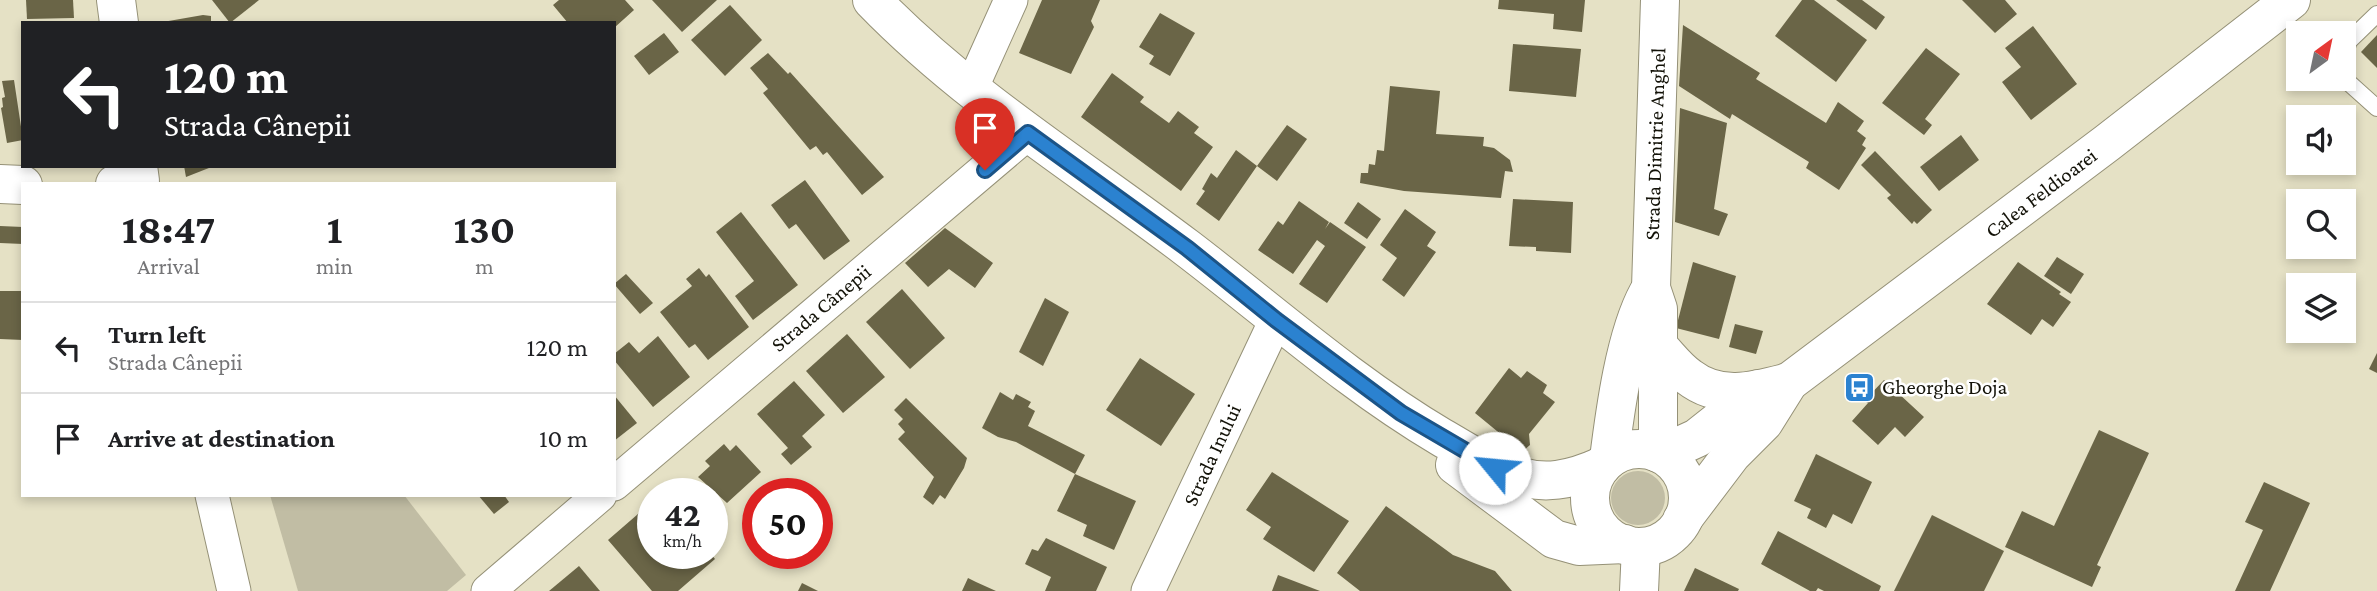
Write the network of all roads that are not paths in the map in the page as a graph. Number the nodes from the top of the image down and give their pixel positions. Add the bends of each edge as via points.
1 (116, 0) edge
2 (872, 0) edge
3 (1011, 0) edge
4 (1660, 0) edge
5 (2291, 0) edge
6 (2377, 14) edge
7 (119, 21) edge
8 (2356, 34) edge
9 (971, 89) junction
10 (2356, 89) edge
11 (2377, 108) edge
12 (1028, 133) junction
13 (0, 184) edge
14 (21, 184) edge
15 (1651, 288) junction
16 (1276, 320) junction
17 (1658, 346) junction
18 (1774, 386) junction
19 (1401, 413) junction
20 (1660, 453) junction
21 (1606, 462) junction
22 (616, 482) edge
23 (212, 497) edge
24 (598, 497) edge
25 (1682, 520) junction
26 (1633, 546) junction
27 (234, 591) edge
28 (488, 591) edge
29 (1148, 591) edge
30 (1639, 591) edge

1 - 7 main road
2 - 9 main road
3 - 9 street
4 - 15 main road, Strada Dimitrie Anghel
5 - 18 main road, Calea Feldioarei via 2107,143
6 - 8 lane
9 - 12 main road
10 - 11 lane
12 - 16 main road via 1187,248
12 - 22 street, Strada Cânepii
13 - 14 main road
15 - 17 main road, Strada Dimitrie Anghel via 1658,309
15 - 21 main road, Strada Dimitrie Anghel via 1639,311
16 - 19 main road
16 - 29 street, Strada Inului
17 - 18 main road via 1688,377 1713,391 1737,393
17 - 20 main road, Strada Dimitrie Anghel
18 - 20 main road, Calea Feldioarei via 1697,438
18 - 25 main road, Calea Feldioarei via 1764,422 1732,454
19 - 21 main road via 1512,475 1564,481
19 - 26 main road via 1441,454 1554,539 1579,546
20 - 21 main road via 1631,449
20 - 25 main road via 1686,483
21 - 26 main road via 1591,488 1592,511 1604,532
23 - 27 street
24 - 28 street
25 - 26 main road via 1665,539
26 - 30 main road

